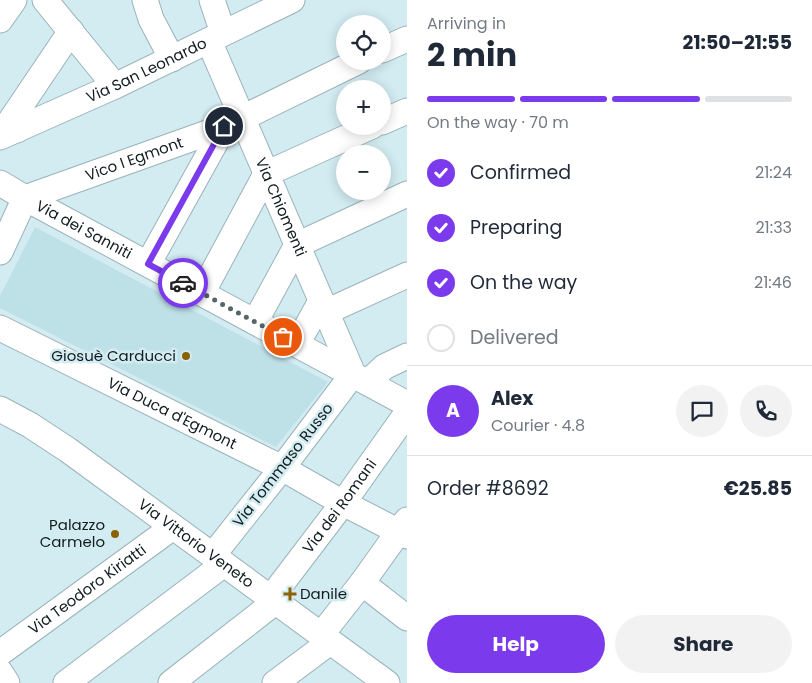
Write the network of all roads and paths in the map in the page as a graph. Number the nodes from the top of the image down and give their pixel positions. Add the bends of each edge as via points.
1 (14, 0) edge
2 (46, 0) edge
3 (145, 0) edge
4 (212, 0) edge
5 (292, 0) edge
6 (0, 20) edge
7 (71, 31) junction
8 (216, 37) junction
9 (407, 39) edge
10 (391, 46) edge
11 (172, 59) junction
12 (340, 70) edge
13 (115, 86) junction
14 (407, 110) edge
15 (391, 118) edge
16 (233, 122) junction
17 (8, 134) edge
18 (352, 135) edge
19 (266, 174) junction
20 (0, 183) edge
21 (407, 194) edge
22 (25, 198) junction
23 (297, 245) junction
24 (0, 252) edge
25 (148, 264) junction
26 (407, 274) edge
27 (202, 293) junction
28 (323, 306) junction
29 (255, 322) junction
30 (0, 328) edge
31 (297, 344) junction
32 (407, 356) edge
33 (360, 378) junction
34 (407, 404) edge
35 (0, 410) edge
36 (407, 413) edge
37 (282, 468) junction
38 (343, 503) junction
39 (173, 527) junction
40 (404, 529) edge
41 (218, 560) junction
42 (362, 584) junction
43 (273, 600) junction
44 (407, 618) edge
45 (325, 639) junction
46 (0, 653) edge
47 (0, 672) edge
48 (7, 683) edge
49 (66, 683) edge
50 (171, 683) edge
51 (275, 683) edge
52 (387, 683) edge

1 - 6 street
2 - 7 street
3 - 11 street
4 - 8 street, Via Chiomenti
5 - 8 street, Via San Leonardo
7 - 13 street
7 - 17 street via 11,120
8 - 11 street, Via San Leonardo
8 - 16 street, Via Chiomenti
9 - 10 street
11 - 13 street, Via San Leonardo
12 - 16 street, Vico I Egmont
13 - 17 street, Via San Leonardo
14 - 15 street
16 - 19 street, Via Chiomenti
16 - 22 street, Vico I Egmont
16 - 25 street
18 - 19 street
19 - 23 street, Via Chiomenti
19 - 27 street
20 - 22 street, Via dei Sanniti
21 - 23 street
22 - 24 street
22 - 25 street, Via dei Sanniti
23 - 28 street, Via Chiomenti
23 - 29 street
25 - 27 street, Via dei Sanniti
26 - 28 street
27 - 29 street, Via dei Sanniti
28 - 31 street
28 - 33 street, Via Chiomenti
29 - 31 street, Via dei Sanniti
30 - 37 street, Via Duca d'Egmont
31 - 33 street, Via dei Sanniti
32 - 33 street, Via Tommaso Russo
33 - 34 street, Via dei Sanniti
33 - 37 street, Via Tommaso Russo
35 - 39 street, Via Vittorio Veneto via 68,450
36 - 38 street, Via dei Romani
37 - 38 street, Via Duca d'Egmont
37 - 41 street, Via Tommaso Russo
38 - 40 street, Via Duca d'Egmont
38 - 43 street, Via dei Romani
39 - 41 street, Via Vittorio Veneto
39 - 46 street, Via Teodoro Kiriatti
40 - 42 street
41 - 43 street, Via Vittorio Veneto
41 - 49 street, Via Tommaso Russo
42 - 44 street
42 - 45 street
43 - 45 street, Via Vittorio Veneto
43 - 50 street, Via dei Romani
45 - 51 street
45 - 52 street, Via Vittorio Veneto
47 - 48 street

